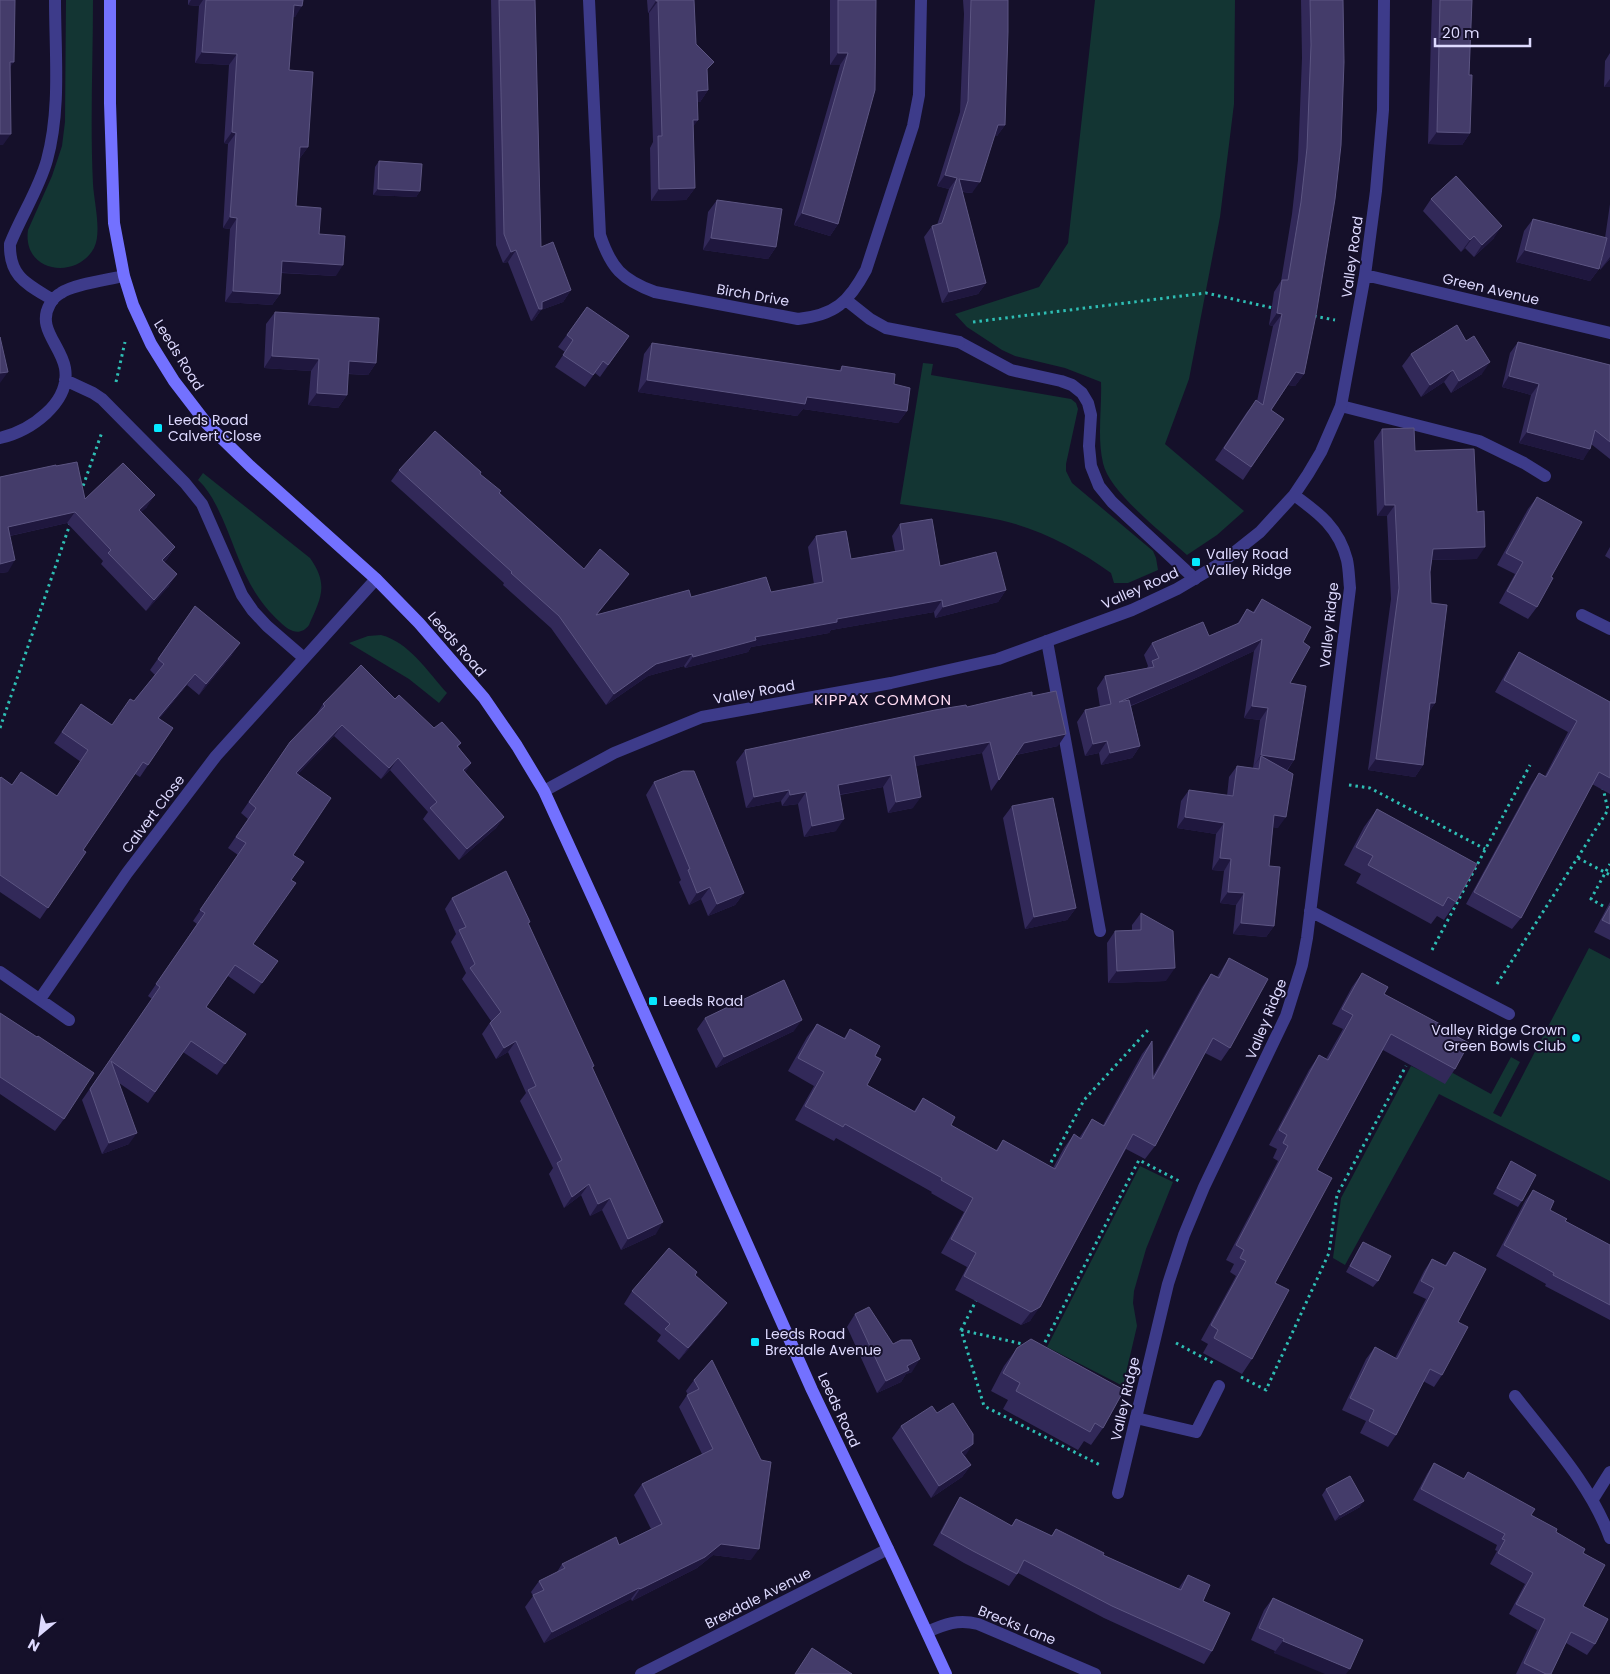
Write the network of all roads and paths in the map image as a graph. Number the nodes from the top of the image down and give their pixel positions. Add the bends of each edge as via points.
1 (55, 0) edge
2 (110, 0) edge
3 (589, 0) edge
4 (921, 0) edge
5 (1384, 0) edge
6 (124, 276) junction
7 (1365, 276) junction
8 (53, 300) junction
9 (846, 300) junction
10 (133, 305) junction
11 (1282, 309) edge
12 (1310, 315) edge
13 (971, 323) dead end
14 (1357, 325) junction
15 (1610, 333) edge
16 (65, 380) junction
17 (1341, 406) junction
18 (111, 407) junction
19 (0, 438) edge
20 (1545, 476) dead end
21 (1294, 495) junction
22 (79, 499) edge
23 (73, 517) edge
24 (376, 579) junction
25 (1195, 579) junction
26 (1582, 615) dead end
27 (1610, 629) edge
28 (1047, 641) junction
29 (304, 658) junction
30 (0, 728) edge
31 (1530, 765) dead end
32 (1325, 782) junction
33 (1602, 782) edge
34 (544, 791) junction
35 (1609, 810) edge
36 (1485, 849) junction
37 (1578, 858) junction
38 (1610, 864) edge
39 (1606, 872) junction
40 (1610, 875) edge
41 (1603, 906) dead end
42 (1310, 911) junction
43 (1100, 931) dead end
44 (1421, 969) junction
45 (0, 972) edge
46 (40, 999) junction
47 (1486, 1002) junction
48 (1509, 1014) dead end
49 (69, 1020) dead end
50 (1148, 1030) dead end
51 (1406, 1066) dead end
52 (1048, 1168) edge
53 (1202, 1192) junction
54 (979, 1296) edge
55 (961, 1330) junction
56 (1156, 1333) junction
57 (1042, 1348) junction
58 (1050, 1353) edge
59 (1224, 1368) dead end
60 (1240, 1377) dead end
61 (1219, 1386) dead end
62 (1515, 1396) dead end
63 (1136, 1418) junction
64 (1610, 1472) edge
65 (1122, 1476) junction
66 (1118, 1493) dead end
67 (1593, 1499) junction
68 (1610, 1538) edge
69 (888, 1550) junction
70 (927, 1632) junction
71 (641, 1674) edge
72 (946, 1674) edge
73 (1095, 1674) edge

1 - 8 street via 53,132 46,162 10,244 13,269 21,280
2 - 6 main road, Leeds Road via 114,223
3 - 9 street, Birch Drive via 600,234 606,255 619,272 635,285 655,292 798,319 832,311
4 - 9 street, Birch Drive via 919,95 913,126 866,270
5 - 7 street, Valley Road via 1383,110
6 - 8 street via 70,288
6 - 10 main road, Leeds Road
7 - 14 street, Valley Road
7 - 15 street, Green Avenue
8 - 16 street via 48,308 47,328 65,368
9 - 25 street via 886,328 959,342 1011,370 1072,385 1088,403 1091,466 1099,486
10 - 18 path
10 - 24 main road, Leeds Road via 151,344 174,381 207,424
11 - 13 path via 1206,294
12 - 14 path
14 - 17 street, Valley Road
16 - 18 street via 93,393
16 - 19 street via 56,402 42,416 26,428
17 - 20 street via 1479,442
17 - 21 street, Valley Road via 1321,452
18 - 22 path
18 - 29 street via 202,504 242,594 267,626
21 - 25 street, Valley Road via 1248,543
21 - 32 street, Valley Ridge via 1320,513 1337,535 1347,560 1350,588
23 - 30 path
24 - 29 street, Calvert Close
24 - 34 main road, Leeds Road via 419,622 484,698
25 - 28 street, Valley Road via 1132,610
26 - 27 street
28 - 34 street, Valley Road via 998,659 890,683 702,717 614,753
28 - 43 street
29 - 46 street, Calvert Close via 216,756 127,873
31 - 36 path
32 - 36 path via 1370,788
32 - 42 street, Valley Ridge
33 - 35 path
34 - 69 main road, Leeds Road via 812,1390
35 - 37 path
36 - 44 path
37 - 39 path
37 - 47 path
38 - 39 path
39 - 40 path
39 - 41 path via 1591,899
42 - 44 street
42 - 53 street, Valley Ridge via 1302,965 1286,1016
44 - 47 street
45 - 46 street
46 - 49 street
47 - 48 street
50 - 52 path via 1084,1100
51 - 60 path via 1337,1195 1329,1253 1266,1390
53 - 56 street, Valley Ridge via 1168,1284
53 - 57 path via 1139,1160
54 - 55 path
55 - 57 path
55 - 65 path via 984,1406
56 - 59 path
56 - 63 street, Valley Ridge
57 - 58 path
61 - 63 street via 1196,1432
62 - 67 street
63 - 65 street, Valley Ridge
64 - 67 street
65 - 66 street, Valley Ridge
67 - 68 street
69 - 70 main road, Leeds Road
69 - 71 street, Brexdale Avenue
70 - 72 main road, Leeds Road
70 - 73 street, Brecks Lane via 956,1621 967,1621

